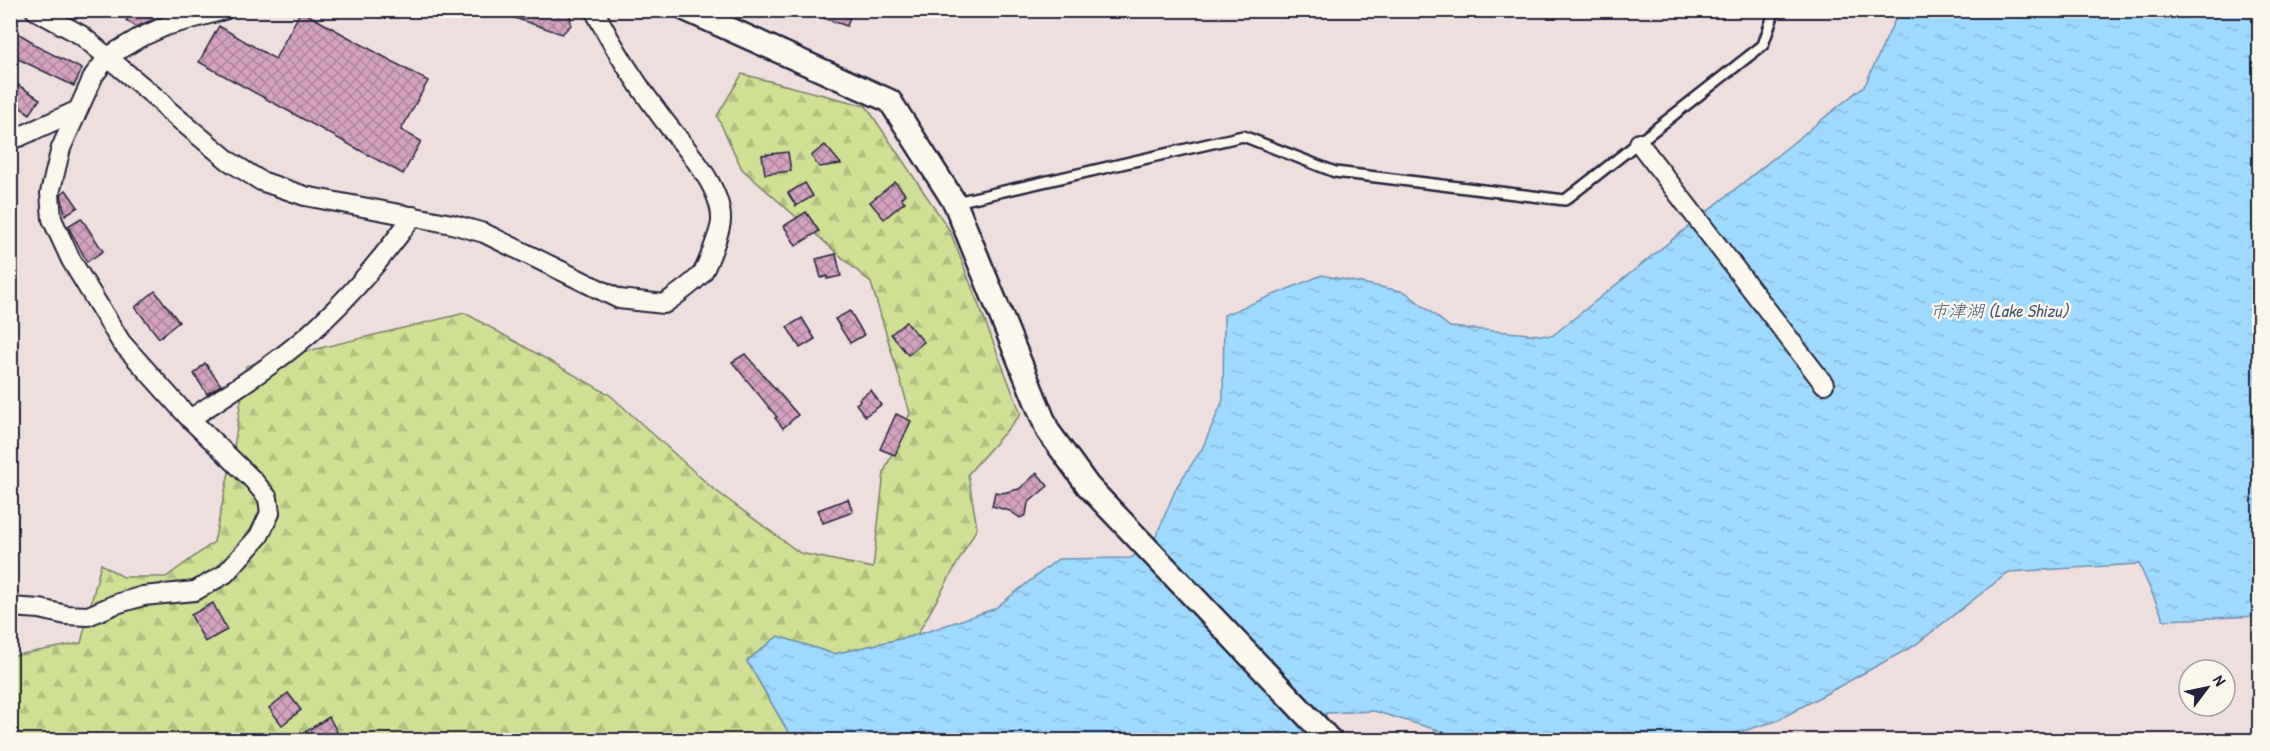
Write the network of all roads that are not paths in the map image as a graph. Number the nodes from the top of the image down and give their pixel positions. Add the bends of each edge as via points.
1 (35, 10) edge
2 (224, 10) edge
3 (594, 10) edge
4 (687, 10) edge
5 (1775, 10) edge
6 (109, 56) junction
7 (76, 111) junction
8 (10, 138) edge
9 (1640, 143) junction
10 (955, 202) junction
11 (413, 216) junction
12 (1824, 384) dead end
13 (190, 419) junction
14 (10, 607) edge
15 (1330, 741) edge

1 - 6 street via 81,35
2 - 6 street via 166,26
3 - 11 street via 622,61 717,195 722,220 702,273 664,304 619,299 484,233
4 - 10 street via 890,101
5 - 9 lane via 1763,45
6 - 7 street via 94,75
6 - 11 street via 229,161 261,181 305,196
7 - 8 street
7 - 13 street via 61,148 50,193 52,219 71,260 121,342
9 - 10 lane via 1565,200 1335,172 1243,136
9 - 12 street
10 - 15 street via 1048,431 1088,486
11 - 13 street via 381,259 319,326
13 - 14 street via 268,498 270,513 259,536 225,574 195,591 143,596 88,616

